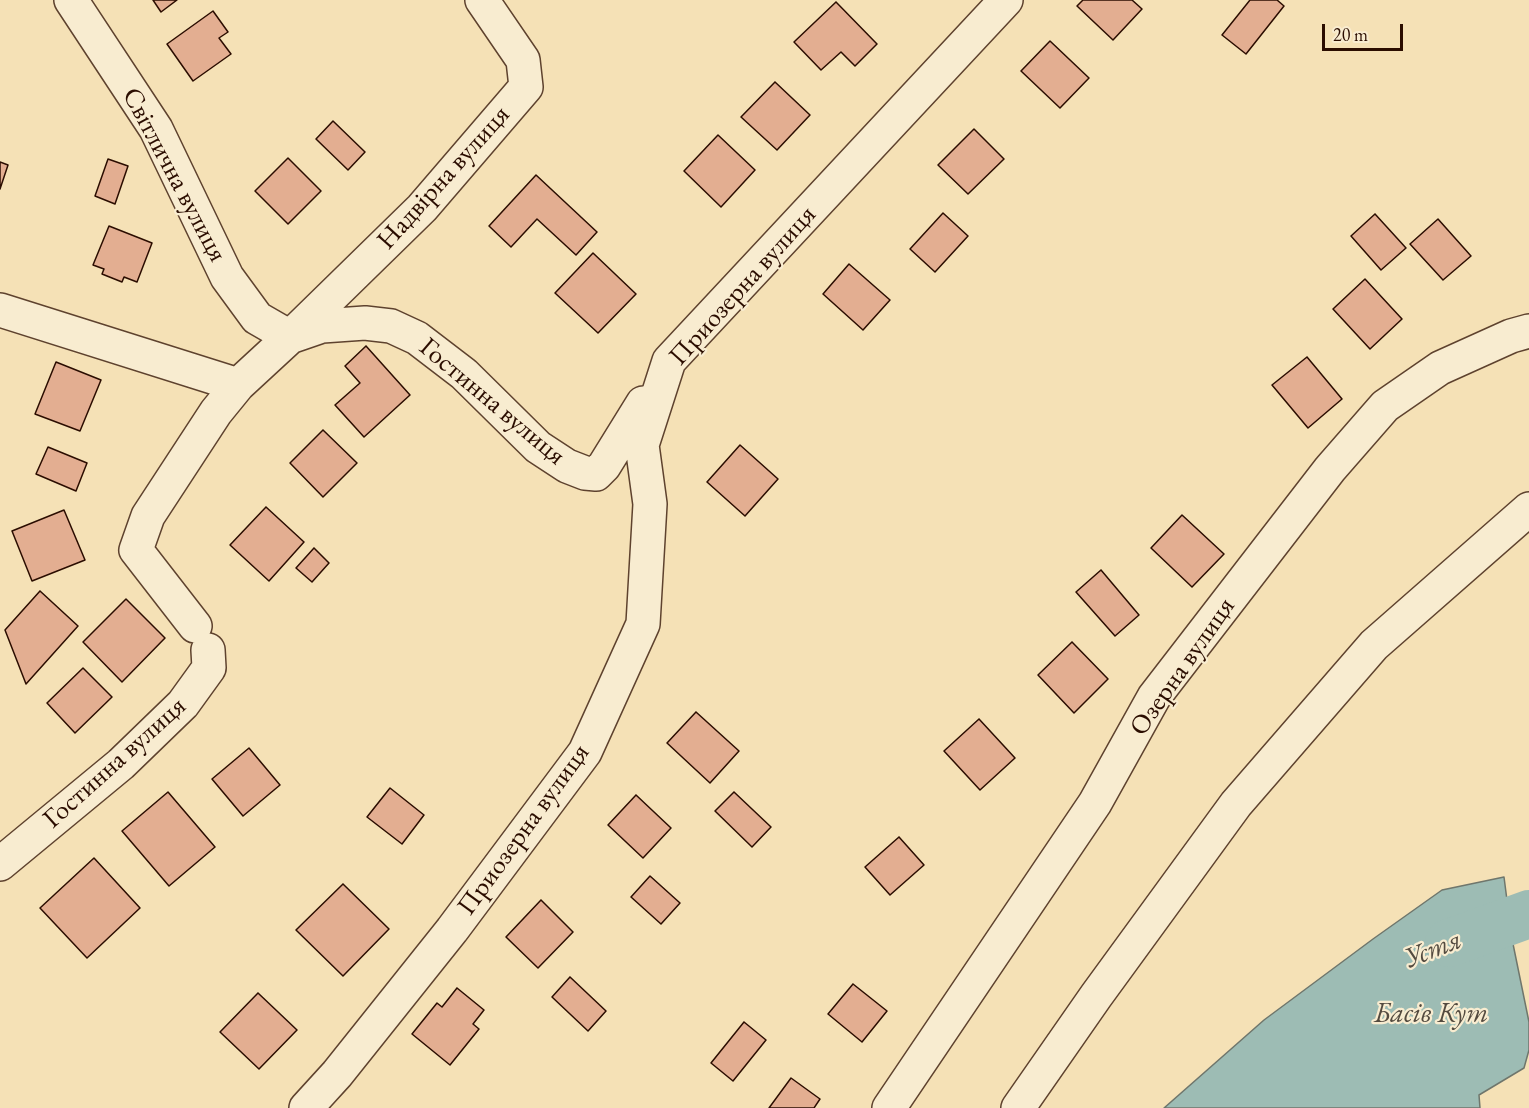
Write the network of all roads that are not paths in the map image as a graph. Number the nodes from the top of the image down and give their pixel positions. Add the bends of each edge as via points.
1 (71, 0) edge
2 (482, 0) edge
3 (1006, 0) edge
4 (0, 310) edge
5 (1529, 331) edge
6 (290, 337) junction
7 (669, 361) junction
8 (238, 385) junction
9 (1529, 509) edge
10 (0, 864) edge
11 (306, 1108) edge
12 (889, 1108) edge
13 (1018, 1108) edge

1 - 6 street, Світлична вулиця via 156,129 227,277 257,318
2 - 6 street, Надвірна вулиця via 523,60 526,87 422,208
3 - 7 street, Приозерна вулиця
4 - 8 street
5 - 12 street, Озерна вулиця via 1440,368 1384,406 1330,469 1154,698 1095,804
6 - 7 street, Гостинна вулиця via 322,326 391,326 417,338 465,374 538,447 567,466 596,474
6 - 8 street, Гостинна вулиця
7 - 11 street, Приозерна вулиця via 642,446 650,504 643,624 585,752 452,930
8 - 10 street, Гостинна вулиця via 161,494 136,550 201,638 209,668 183,704 121,764
9 - 13 street via 1374,645 1236,804

